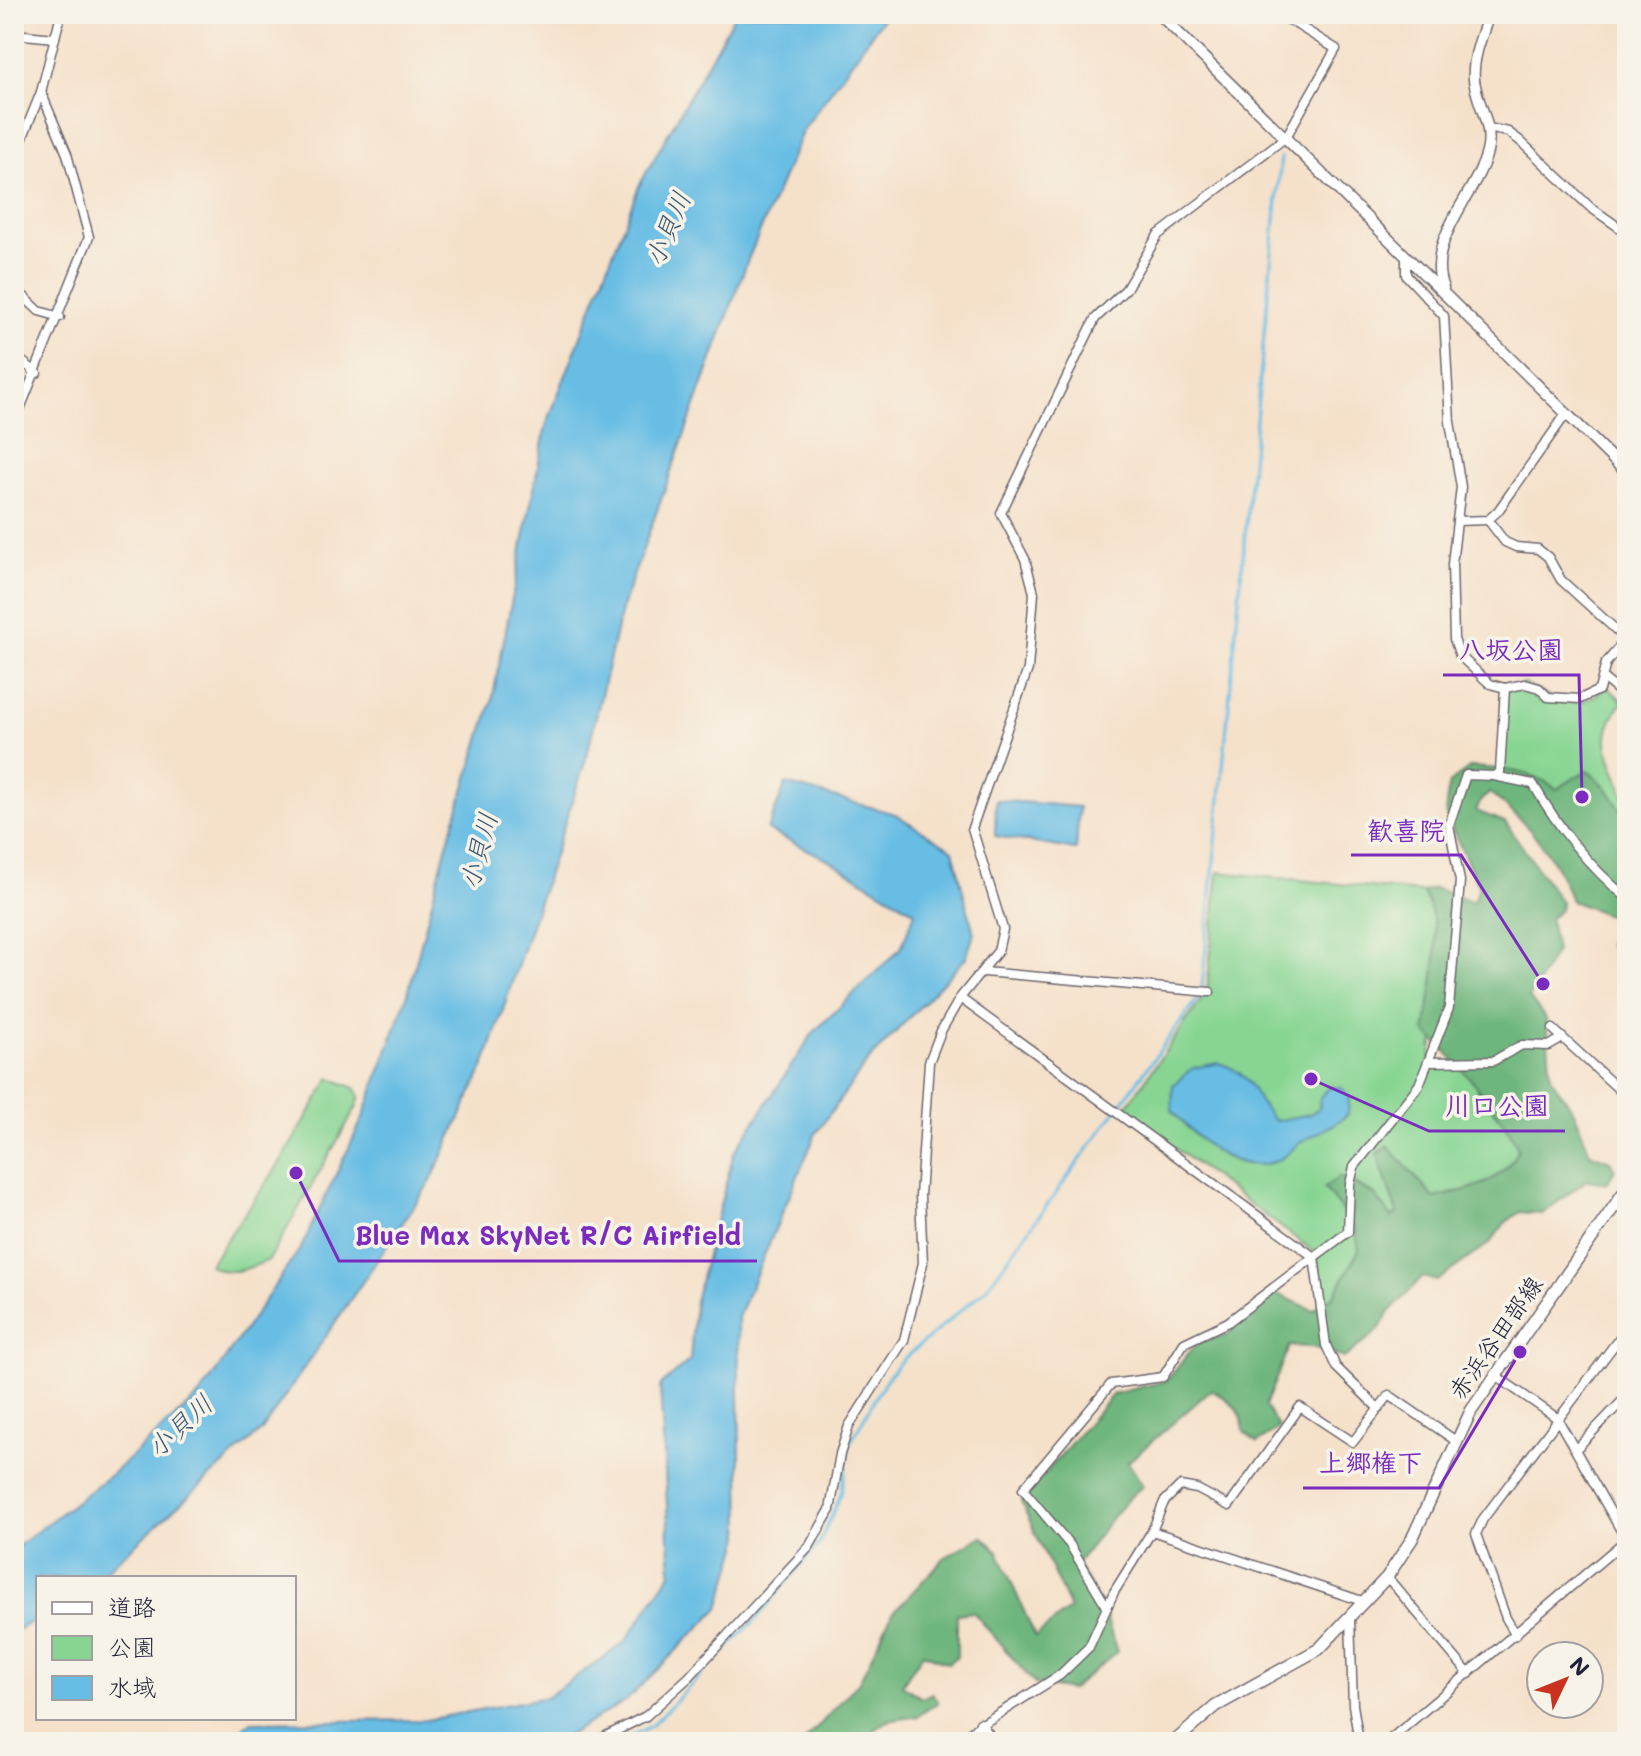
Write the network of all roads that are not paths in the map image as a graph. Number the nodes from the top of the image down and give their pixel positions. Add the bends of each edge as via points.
1 (61, 14) edge
2 (1159, 14) edge
3 (1280, 14) edge
4 (1489, 14) edge
5 (14, 34) edge
6 (55, 38) junction
7 (41, 92) junction
8 (1488, 128) junction
9 (1286, 137) junction
10 (14, 159) edge
11 (1627, 233) edge
12 (1406, 255) junction
13 (14, 287) edge
14 (1445, 293) junction
15 (60, 317) junction
16 (14, 355) edge
17 (37, 373) junction
18 (17, 413) edge
19 (1566, 414) junction
20 (14, 424) edge
21 (1627, 473) edge
22 (1488, 520) junction
23 (1457, 521) junction
24 (1627, 639) edge
25 (1604, 679) junction
26 (1505, 688) junction
27 (1627, 698) edge
28 (1494, 776) junction
29 (1627, 898) edge
30 (984, 972) junction
31 (1210, 992) dead end
32 (960, 998) junction
33 (1553, 1029) dead end
34 (1561, 1039) junction
35 (1430, 1062) junction
36 (1627, 1097) edge
37 (1627, 1188) edge
38 (1615, 1205) junction
39 (1627, 1213) edge
40 (1314, 1257) junction
41 (1627, 1328) edge
42 (1496, 1376) junction
43 (1627, 1396) edge
44 (1379, 1409) junction
45 (1557, 1418) junction
46 (1456, 1441) junction
47 (1576, 1449) junction
48 (1152, 1531) junction
49 (1627, 1540) edge
50 (1387, 1577) junction
51 (1365, 1602) junction
52 (1107, 1607) junction
53 (1350, 1619) junction
54 (1516, 1635) junction
55 (1469, 1674) junction
56 (980, 1723) junction
57 (594, 1742) edge
58 (954, 1742) edge
59 (995, 1742) edge
60 (1174, 1742) edge
61 (1359, 1742) edge
62 (1387, 1742) edge

1 - 6 street
2 - 9 street
3 - 9 street via 1336,49
4 - 8 street via 1474,78
5 - 6 street
6 - 7 street
7 - 10 street
7 - 15 street via 67,154 89,237
8 - 11 street via 1519,140 1590,207
8 - 14 street via 1481,170 1440,249 1439,277
9 - 12 street
9 - 30 street via 1158,235 1126,289 1095,319 1001,513 1025,559 1034,593 1028,669 972,828 1003,929 998,951
12 - 14 street
12 - 23 street via 1406,275 1444,316 1450,422 1461,487
13 - 15 street via 39,311
14 - 19 street
15 - 17 street
16 - 17 street
17 - 18 street
18 - 20 street
19 - 21 street
19 - 22 street via 1511,497
22 - 23 street
22 - 24 street via 1505,542 1538,549 1548,557 1561,580
23 - 26 street via 1454,639 1460,656 1478,676
24 - 25 street via 1606,663
25 - 26 street via 1599,690 1580,699 1548,697 1525,684
25 - 27 street
26 - 28 street via 1500,772
28 - 29 street via 1533,784 1557,825 1597,873
28 - 35 street via 1466,775 1449,825 1460,896 1449,1008
30 - 31 street
30 - 32 street
32 - 40 street
32 - 57 street via 929,1062 918,1292 904,1340 849,1426 830,1510 809,1547 689,1677 646,1716
33 - 34 street
34 - 35 street via 1549,1046 1522,1045 1493,1061
34 - 36 street
35 - 40 street via 1419,1085 1354,1167 1348,1232
37 - 38 main road, 赤浜谷田部線
38 - 39 street
38 - 42 main road, 赤浜谷田部線
40 - 44 street via 1326,1345 1336,1367
40 - 52 street via 1228,1322 1184,1343 1163,1377 1111,1384 1023,1489 1070,1545
41 - 45 street
42 - 45 street
42 - 46 main road, 赤浜谷田部線
43 - 47 street
44 - 46 street via 1389,1395
44 - 48 street via 1353,1442 1300,1407 1229,1506 1180,1486 1164,1502
45 - 47 street
45 - 54 street via 1476,1534
46 - 50 main road, 赤浜谷田部線 via 1412,1539
47 - 49 street
48 - 51 street
48 - 52 street
49 - 54 street
50 - 51 main road, 赤浜谷田部線
50 - 55 street
51 - 53 main road, 赤浜谷田部線
52 - 56 street via 1089,1647 1060,1675
53 - 60 main road, 赤浜谷田部線 via 1319,1649 1216,1706
53 - 61 street
54 - 55 street
55 - 62 street
56 - 58 street
56 - 59 street

